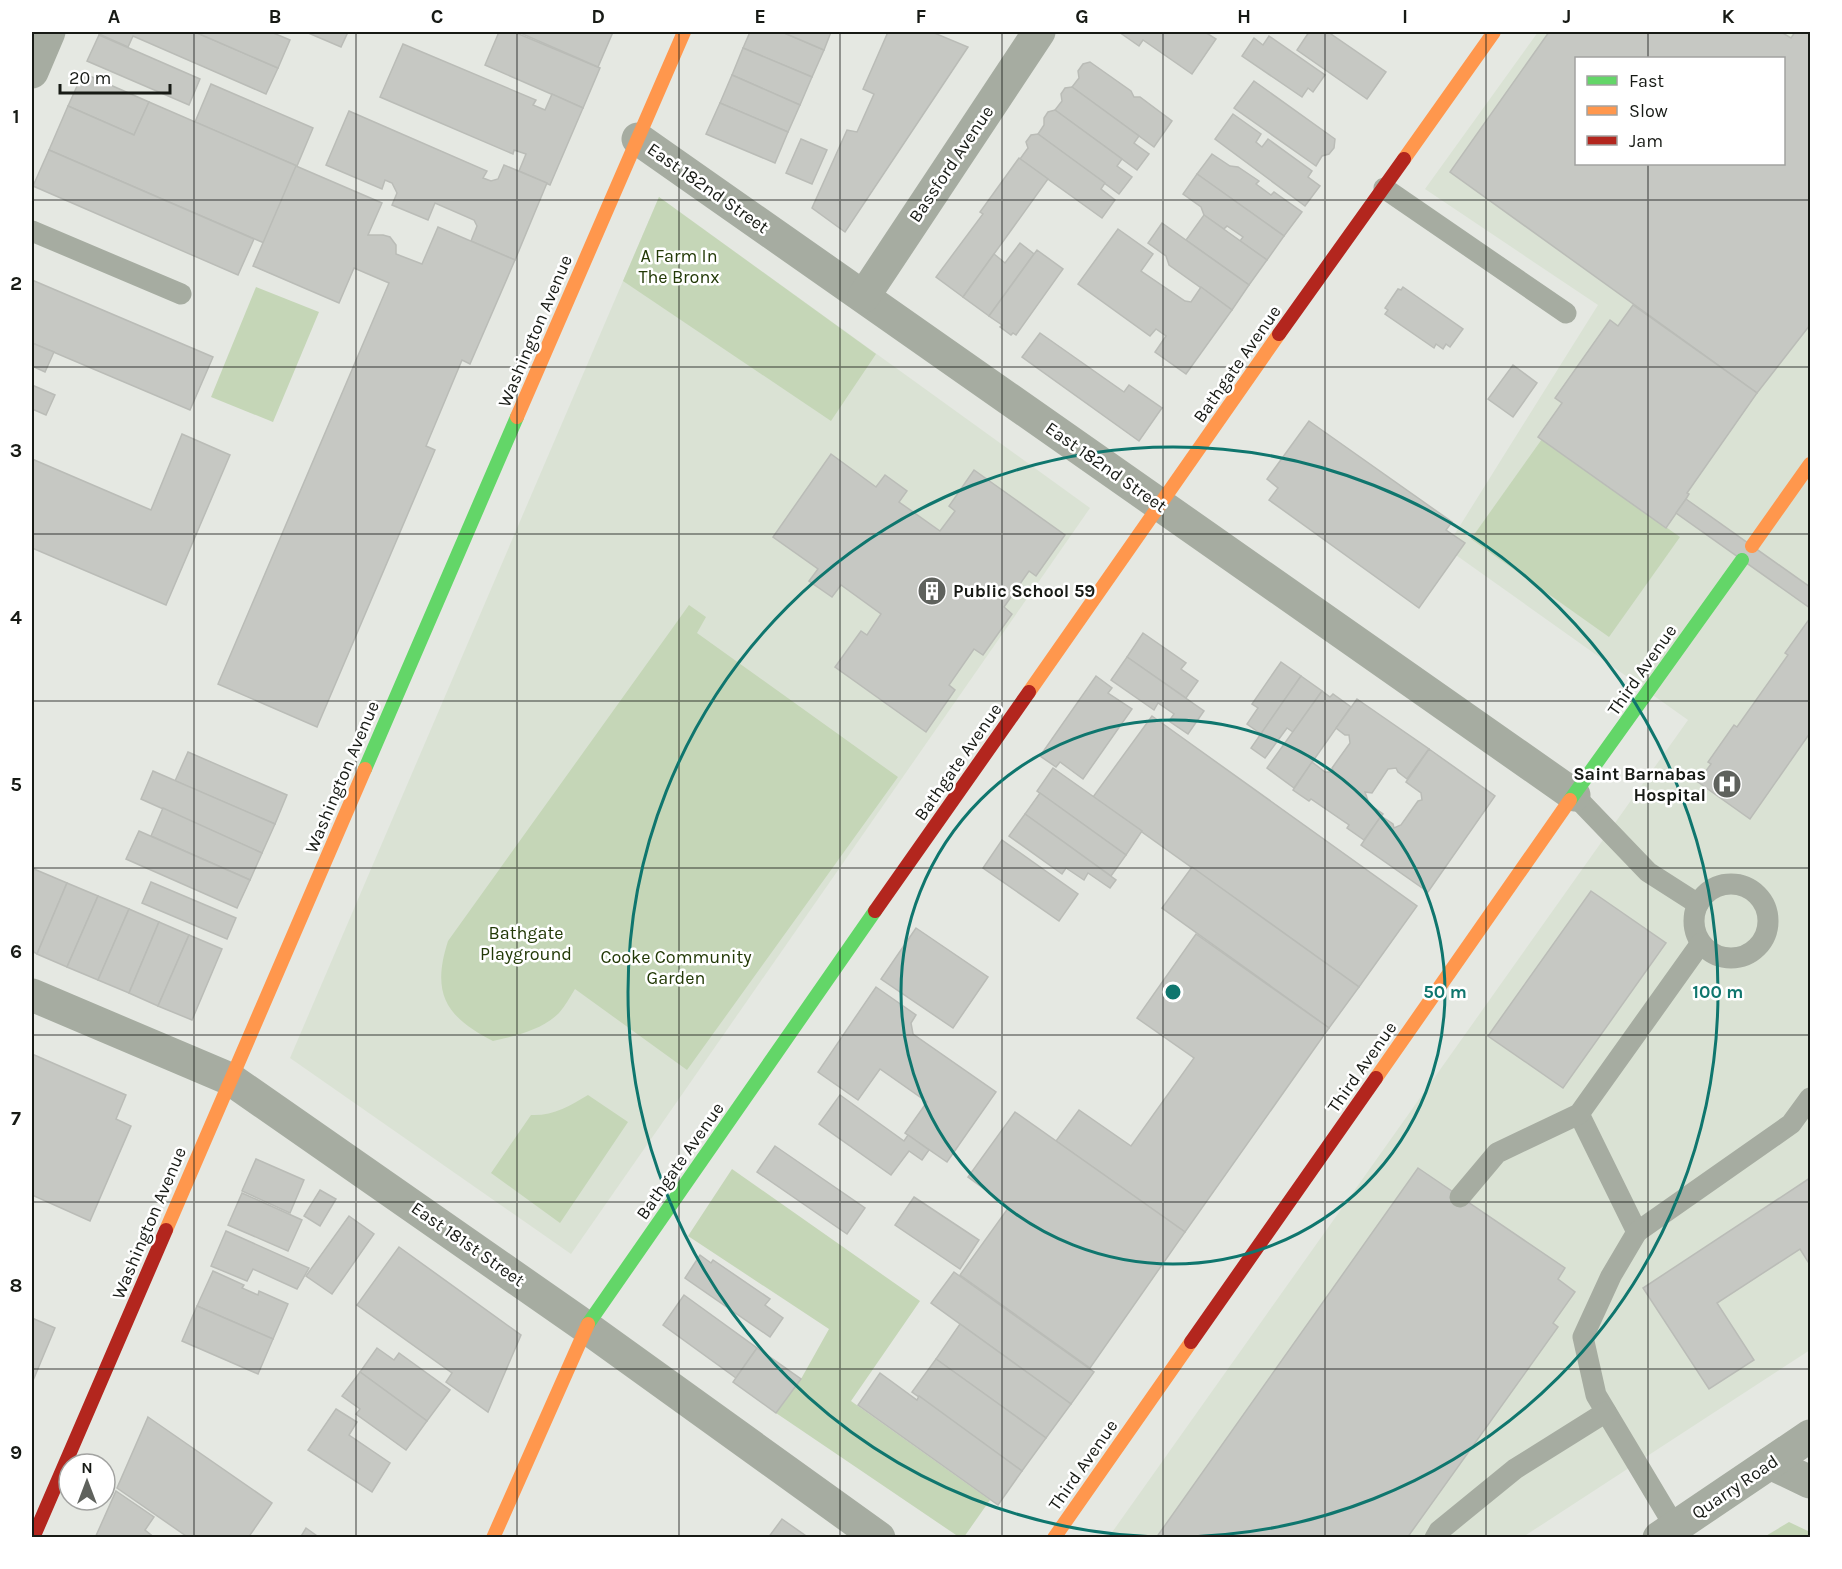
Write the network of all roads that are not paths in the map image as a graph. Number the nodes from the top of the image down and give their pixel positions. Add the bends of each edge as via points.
1 (49, 32) edge
2 (684, 32) edge
3 (1038, 32) edge
4 (1494, 32) edge
5 (32, 72) edge
6 (638, 139) junction
7 (1384, 188) junction
8 (32, 231) edge
9 (181, 294) dead end
10 (864, 296) junction
11 (1566, 314) dead end
12 (1810, 464) edge
13 (1159, 505) junction
14 (1752, 546) dead end
15 (1742, 560) dead end
16 (1574, 795) junction
17 (1698, 904) junction
18 (1701, 943) junction
19 (32, 995) edge
20 (230, 1079) junction
21 (1810, 1098) edge
22 (1579, 1114) junction
23 (1460, 1197) dead end
24 (1637, 1233) junction
25 (586, 1327) junction
26 (1606, 1412) junction
27 (1810, 1436) edge
28 (1770, 1463) junction
29 (1810, 1482) edge
30 (1667, 1532) edge
31 (33, 1538) edge
32 (493, 1538) edge
33 (879, 1538) edge
34 (1054, 1538) edge
35 (1435, 1538) edge

1 - 5 street
2 - 6 street, Washington Avenue
3 - 10 street, Bassford Avenue
4 - 7 street, Bathgate Avenue
6 - 10 street, East 182nd Street
6 - 20 street, Washington Avenue
7 - 11 lane
7 - 13 street, Bathgate Avenue
8 - 9 lane
10 - 13 street, East 182nd Street
12 - 14 street
13 - 16 street, East 182nd Street
13 - 25 street, Bathgate Avenue
15 - 16 street, Third Avenue
16 - 17 lane via 1648,872
16 - 34 street, Third Avenue
17 - 18 lane via 1694,924
17 - 18 lane via 1717,887 1730,884 1754,892 1768,912 1765,938 1746,955 1721,957
18 - 22 lane
19 - 20 street, East 181st Street
20 - 25 street, East 181st Street
20 - 31 street, Washington Avenue
21 - 24 lane via 1791,1124
22 - 23 lane via 1497,1153
22 - 24 lane
24 - 26 lane via 1611,1276 1583,1337 1596,1395
25 - 32 street, Bathgate Avenue
25 - 33 street, East 181st Street
26 - 30 lane
26 - 35 lane via 1515,1469
27 - 28 street, Quarry Road
28 - 29 street
28 - 30 street, Quarry Road

